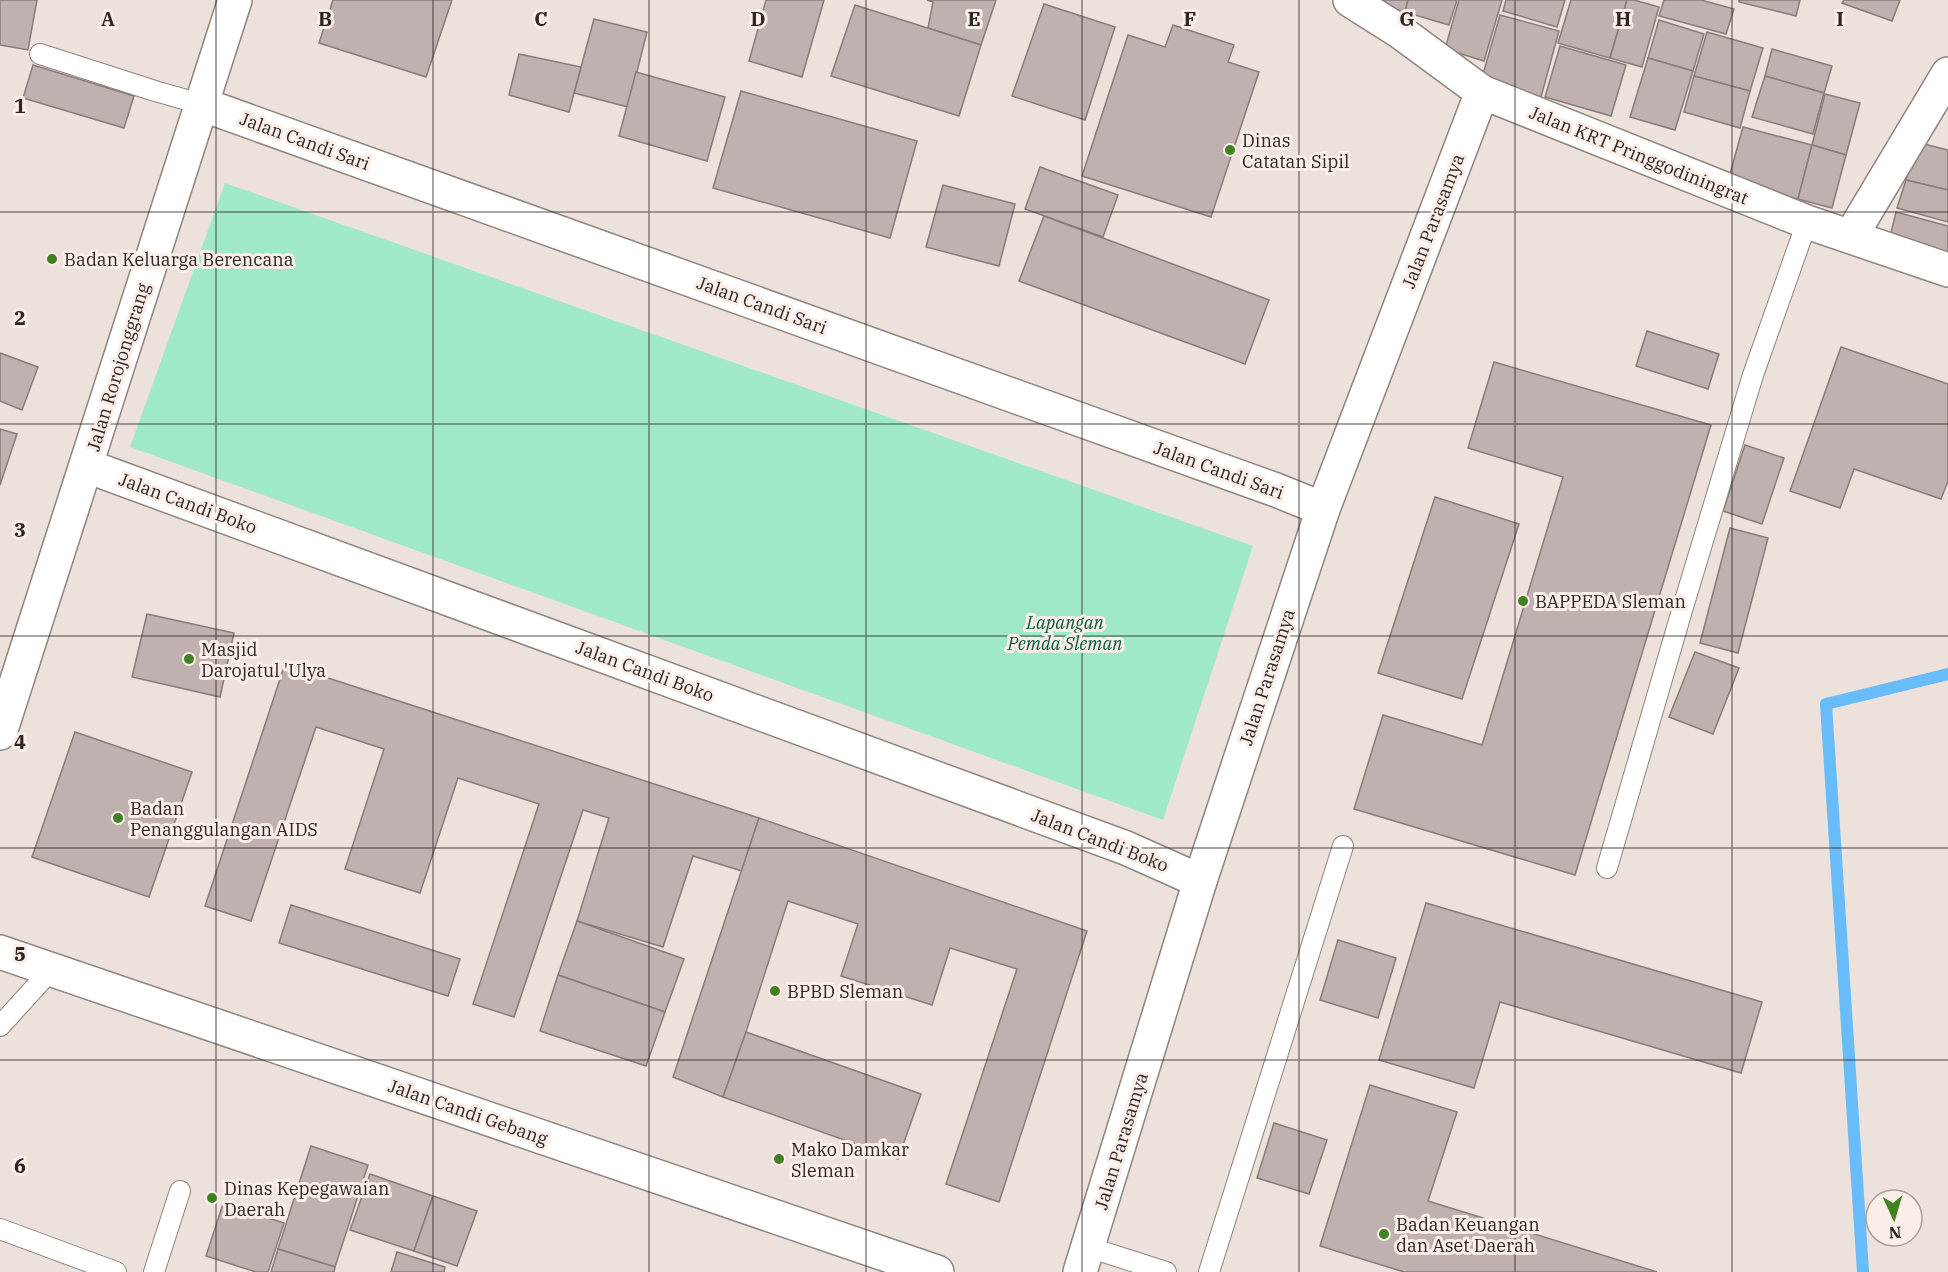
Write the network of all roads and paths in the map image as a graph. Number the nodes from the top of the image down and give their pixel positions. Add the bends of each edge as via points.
1 (235, 0) edge
2 (1350, 0) edge
3 (40, 54) dead end
4 (1948, 74) edge
5 (1482, 92) junction
6 (201, 104) junction
7 (1807, 222) junction
8 (1851, 236) junction
9 (1948, 270) edge
10 (87, 466) junction
11 (1323, 509) junction
12 (0, 733) edge
13 (1343, 846) dead end
14 (1607, 868) dead end
15 (1200, 881) junction
16 (0, 952) edge
17 (51, 970) junction
18 (0, 1026) edge
19 (180, 1191) dead end
20 (0, 1229) edge
21 (1084, 1259) edge
22 (116, 1272) edge
23 (154, 1272) edge
24 (937, 1272) edge
25 (1166, 1272) edge
26 (1209, 1272) edge

1 - 6 street, Jalan Rorojonggrang
2 - 5 street, Jalan KRT Pringgodiningrat
3 - 6 lane
4 - 8 street
5 - 7 street, Jalan KRT Pringgodiningrat
5 - 11 street, Jalan Parasamya
6 - 10 street, Jalan Rorojonggrang
6 - 11 street, Jalan Candi Sari
7 - 8 street, Jalan KRT Pringgodiningrat
7 - 14 lane via 1750,386
8 - 9 street, Jalan KRT Pringgodiningrat
10 - 12 street, Jalan Rorojonggrang
10 - 15 street, Jalan Candi Boko via 1115,844
11 - 15 street, Jalan Parasamya
13 - 26 lane
15 - 21 street, Jalan Parasamya
16 - 17 street, Jalan Candi Gebang
17 - 18 lane
17 - 24 street, Jalan Candi Gebang
19 - 23 lane
20 - 22 lane
21 - 25 lane

